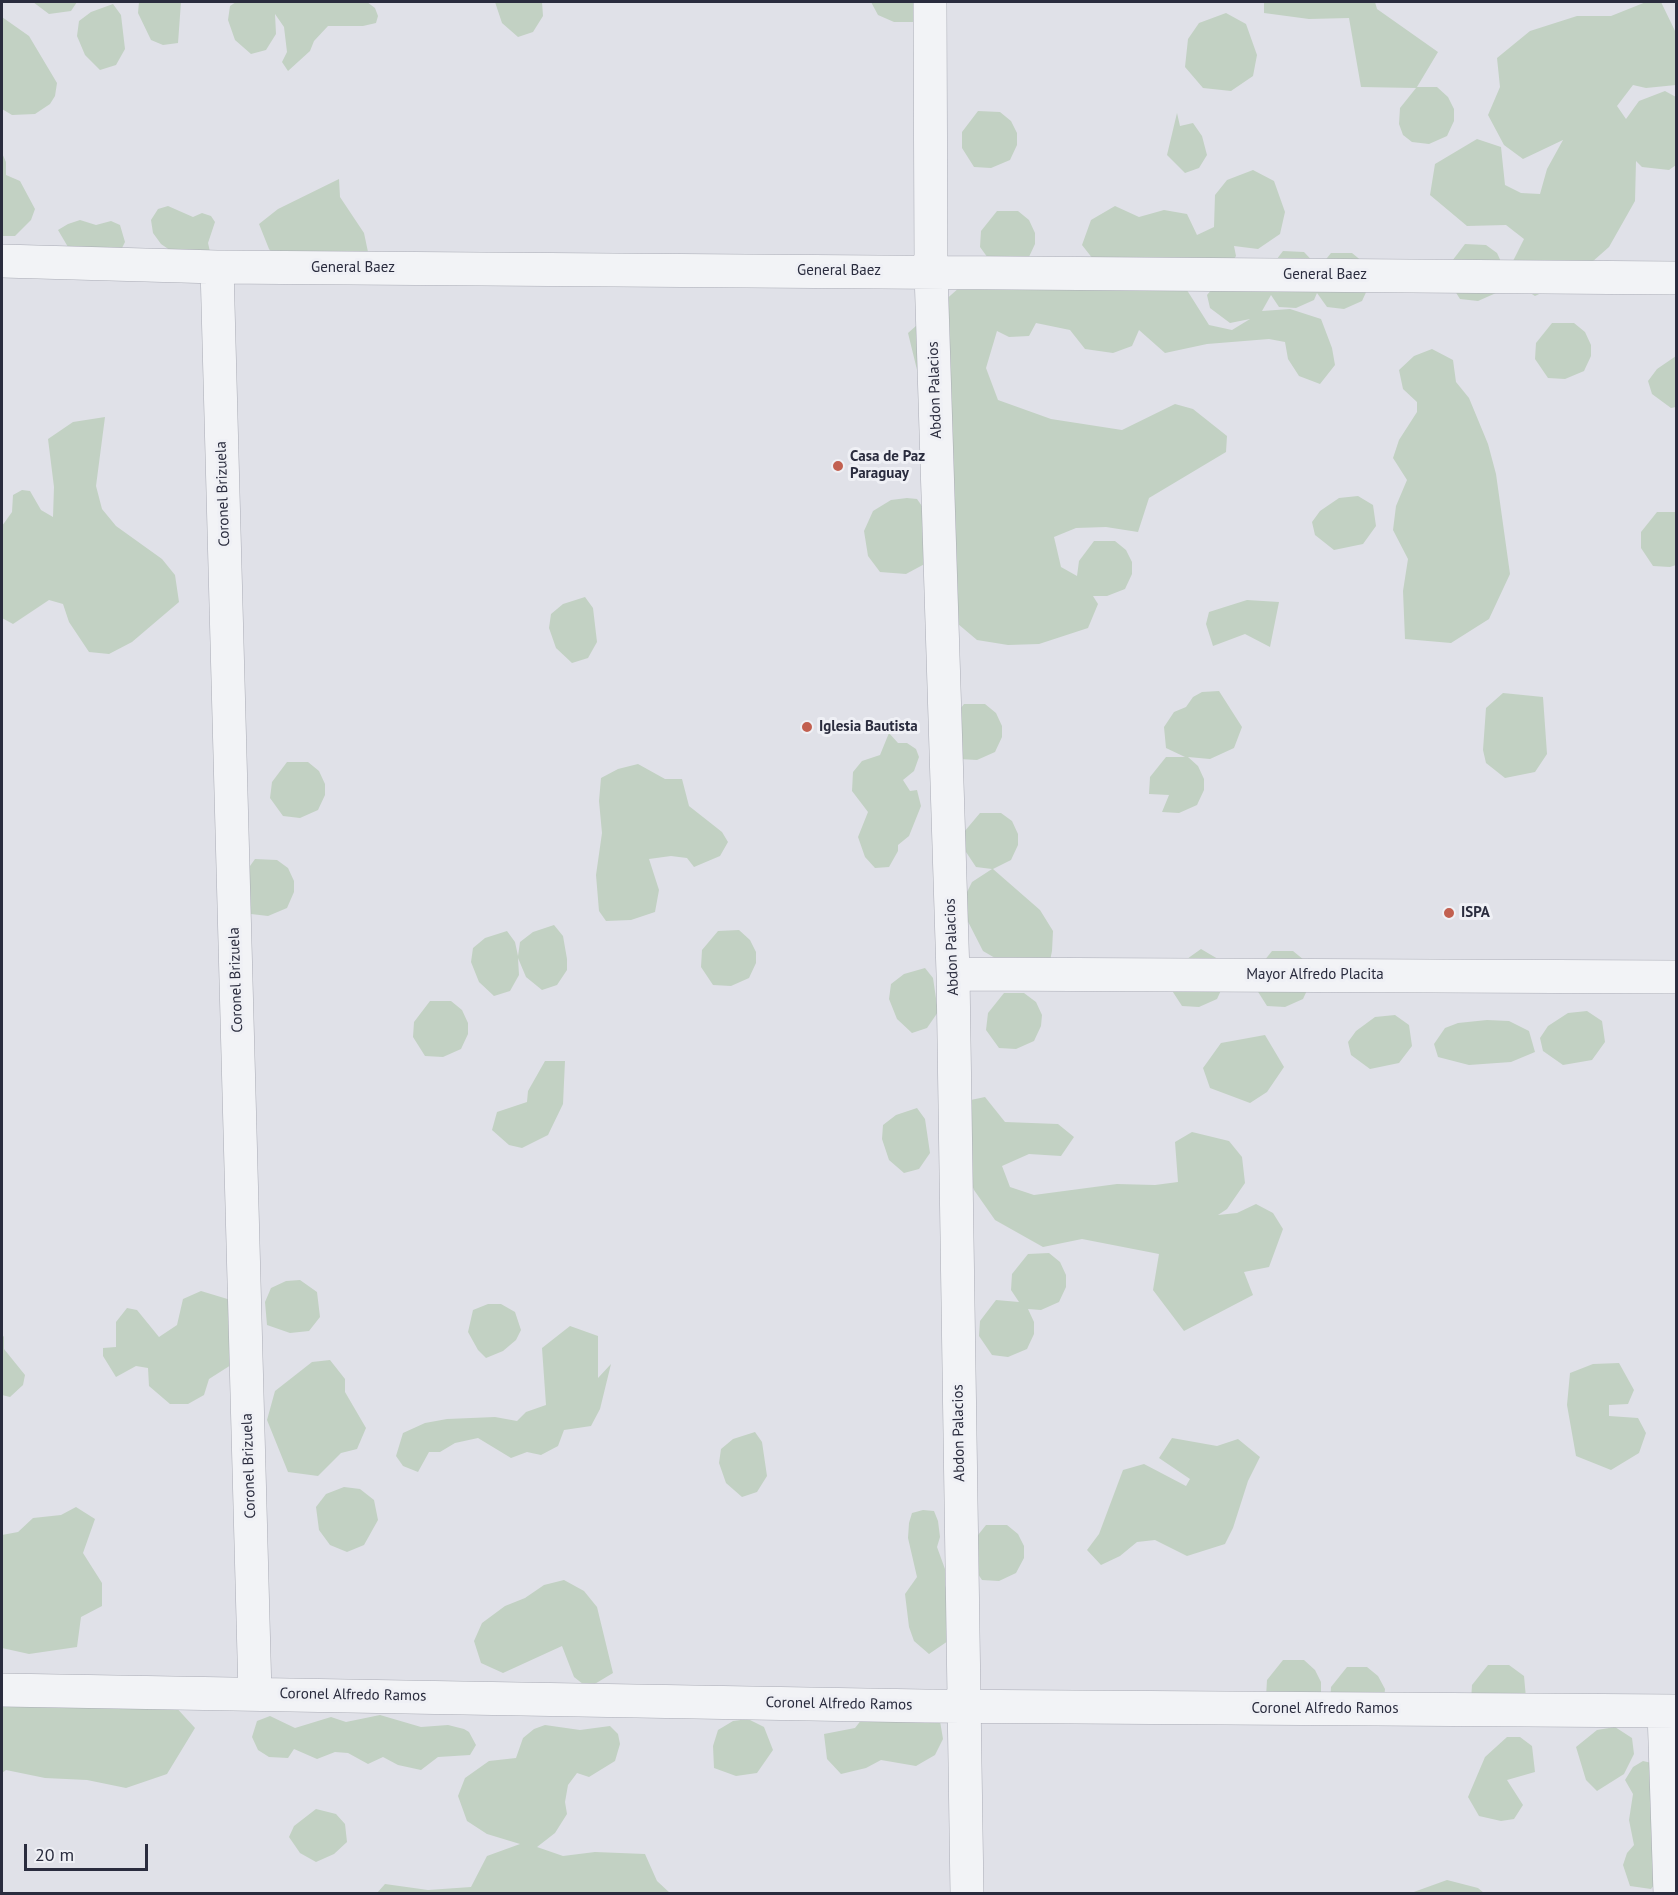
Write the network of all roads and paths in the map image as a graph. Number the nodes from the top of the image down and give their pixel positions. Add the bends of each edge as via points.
1 (930, 2) edge
2 (2, 261) edge
3 (217, 267) junction
4 (931, 272) junction
5 (1677, 278) edge
6 (953, 974) junction
7 (1677, 977) edge
8 (2, 1690) edge
9 (255, 1694) junction
10 (963, 1706) junction
11 (1670, 1711) edge
12 (967, 1893) edge
13 (1670, 1893) edge

1 - 4 street, Abdon Palacios
2 - 3 street, General Baez
3 - 4 street, General Baez
3 - 9 street, Coronel Brizuela
4 - 5 street, General Baez
4 - 6 street, Abdon Palacios
6 - 7 street, Mayor Alfredo Placita
6 - 10 street, Abdon Palacios
8 - 9 street, Coronel Alfredo Ramos
9 - 10 street, Coronel Alfredo Ramos
10 - 11 street, Coronel Alfredo Ramos
10 - 12 street, Abdon Palacios
11 - 13 street

